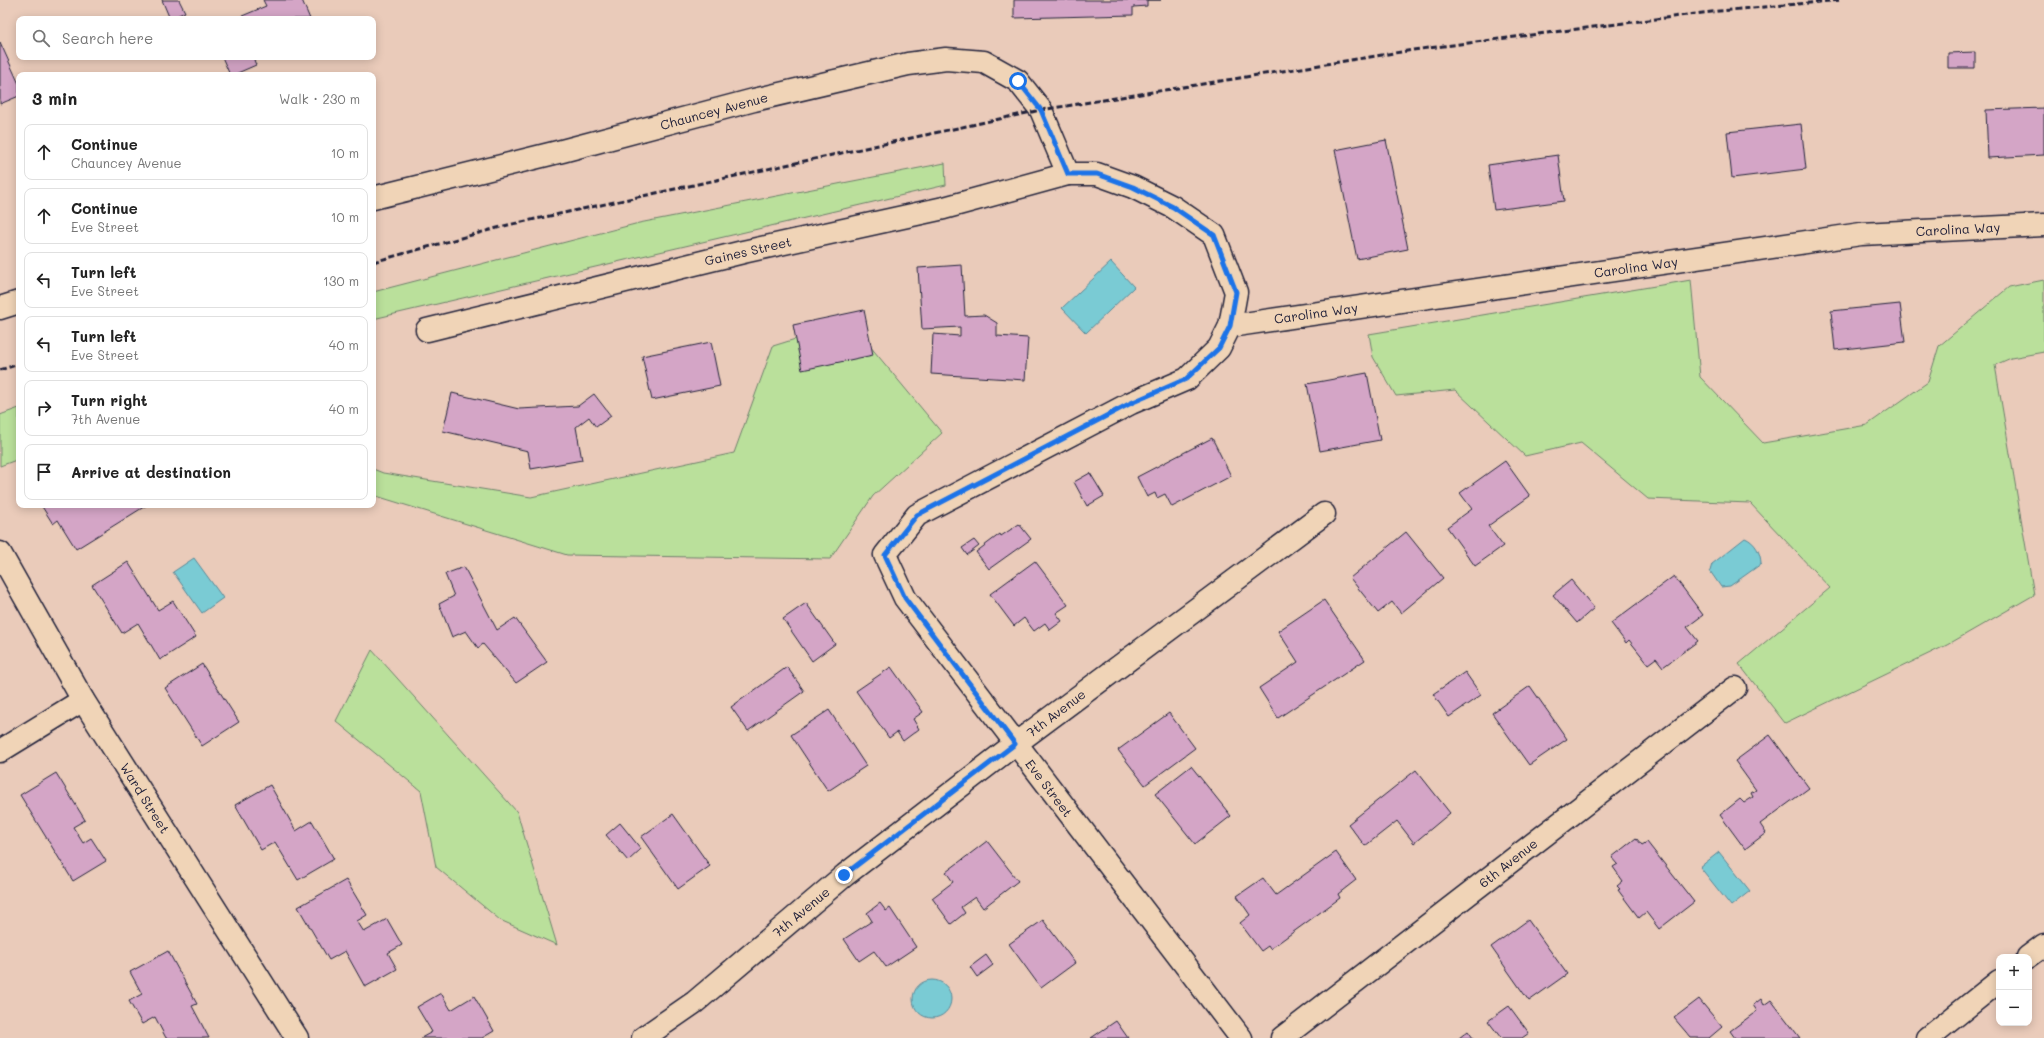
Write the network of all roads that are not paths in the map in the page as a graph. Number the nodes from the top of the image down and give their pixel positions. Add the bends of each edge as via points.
1 (1068, 174) junction
2 (376, 197) edge
3 (2044, 225) edge
4 (16, 303) edge
5 (0, 308) edge
6 (1230, 326) junction
7 (427, 330) dead end
8 (1324, 514) dead end
9 (0, 553) edge
10 (1735, 688) dead end
11 (83, 700) junction
12 (1015, 744) junction
13 (0, 751) edge
14 (2044, 945) edge
15 (2032, 954) edge
16 (1996, 983) edge
17 (297, 1038) edge
18 (643, 1038) edge
19 (1241, 1038) edge
20 (1282, 1038) edge
21 (1928, 1038) edge

1 - 2 street, Chauncey Avenue via 1041,110 1018,81 984,62 946,59 908,64 754,100
1 - 6 street, Eve Street via 1097,174 1133,187 1173,207 1214,235 1236,292
1 - 7 street, Gaines Street via 944,208 743,252
3 - 6 street, Carolina Way via 1861,234
4 - 5 street
6 - 12 street, Eve Street via 1219,348 1186,379 1124,406 917,515 885,555 905,598
8 - 12 street, 7th Avenue
9 - 11 street, Ward Street
10 - 20 street, 6th Avenue
11 - 13 street
11 - 17 street, Ward Street
12 - 18 street, 7th Avenue via 844,875 695,1002
12 - 19 street, Eve Street
14 - 15 street
16 - 21 street

